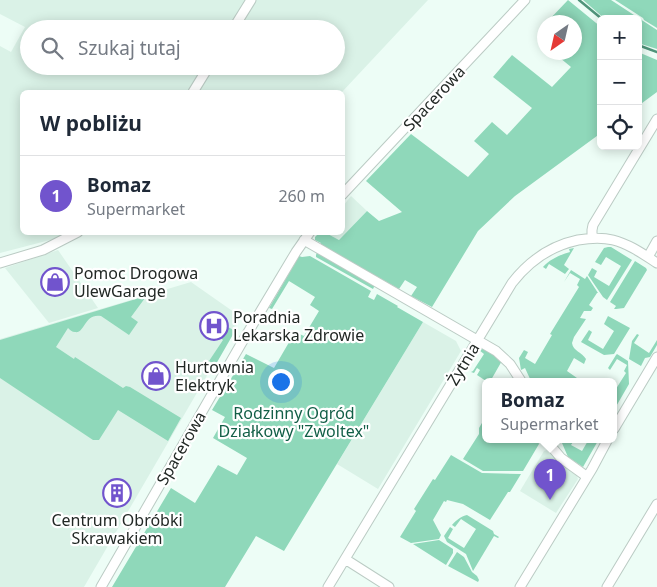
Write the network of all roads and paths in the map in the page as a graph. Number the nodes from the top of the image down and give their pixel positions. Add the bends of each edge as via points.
1 (251, 0) edge
2 (525, 0) edge
3 (239, 20) edge
4 (203, 75) edge
5 (194, 90) edge
6 (657, 119) edge
7 (345, 193) edge
8 (72, 235) edge
9 (307, 236) edge
10 (592, 238) junction
11 (657, 242) edge
12 (648, 257) junction
13 (0, 263) edge
14 (657, 263) edge
15 (478, 340) junction
16 (657, 357) edge
17 (519, 378) edge
18 (617, 424) edge
19 (549, 443) edge
20 (606, 443) edge
21 (586, 476) junction
22 (656, 509) edge
23 (345, 559) junction
24 (101, 587) edge
25 (328, 587) edge
26 (389, 587) edge
27 (520, 587) edge
28 (607, 587) edge

1 - 3 street
2 - 7 street, Spacerowa
4 - 5 street
6 - 10 street via 593,225
8 - 13 street via 43,250
9 - 15 street
9 - 24 street, Spacerowa
10 - 12 street, Żytnia via 626,244
10 - 15 street, Żytnia via 554,248 525,267
11 - 12 street
12 - 14 street, Żytnia
15 - 17 street via 506,358
15 - 23 street, Żytnia
16 - 18 street
19 - 21 street via 561,458
20 - 21 street
21 - 27 street
22 - 28 street
23 - 25 street, Żytnia
23 - 26 street

